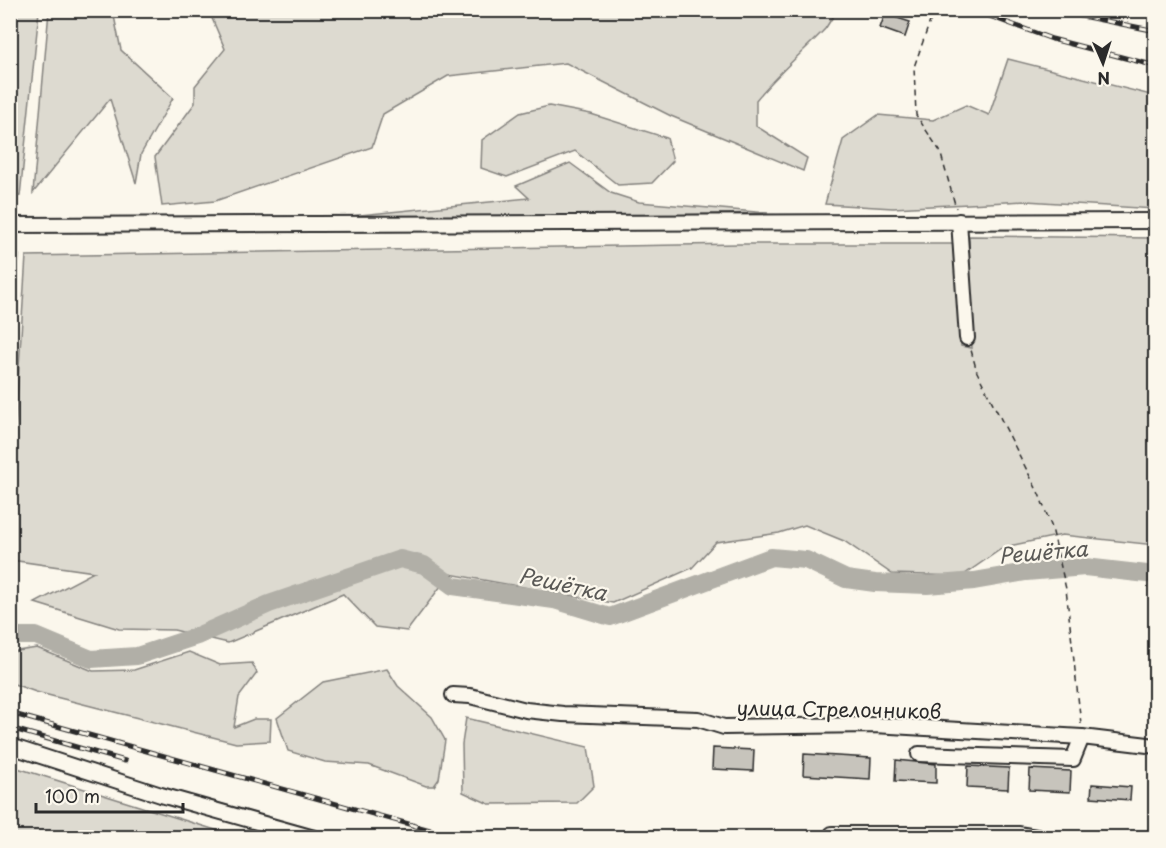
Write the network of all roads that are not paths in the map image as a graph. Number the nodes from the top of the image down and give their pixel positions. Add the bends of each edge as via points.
1 (959, 221) junction
2 (1155, 221) edge
3 (10, 225) edge
4 (967, 338) road end
5 (453, 695) dead end
6 (1082, 737) junction
7 (10, 746) edge
8 (1155, 746) edge
9 (919, 754) dead end
10 (832, 834) dead end
11 (314, 837) edge
12 (1042, 837) edge

1 - 2 street
1 - 3 street
1 - 4 street
5 - 6 street, улица Стрелочников via 535,711 698,718 724,727 874,725
6 - 8 street, улица Стрелочников
6 - 9 street via 1073,759
7 - 11 street via 161,795
10 - 12 street

